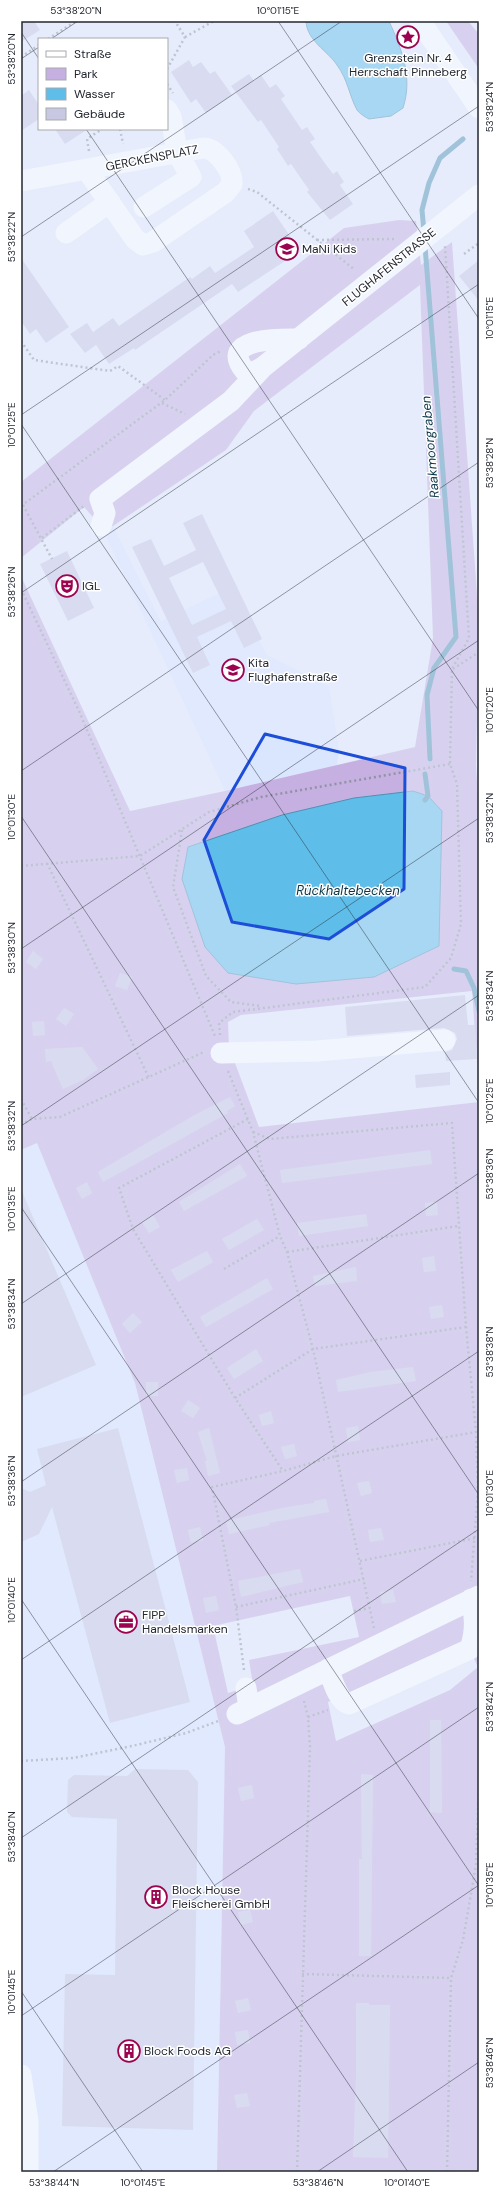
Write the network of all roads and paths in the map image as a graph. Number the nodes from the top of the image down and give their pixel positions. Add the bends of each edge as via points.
1 (76, 21) edge
2 (175, 21) edge
3 (214, 21) edge
4 (420, 21) edge
5 (185, 37) junction
6 (50, 38) edge
7 (38, 46) edge
8 (21, 57) edge
9 (168, 67) edge
10 (479, 108) edge
11 (168, 111) edge
12 (100, 130) edge
13 (177, 152) junction
14 (90, 170) junction
15 (21, 181) edge
16 (232, 184) junction
17 (479, 195) edge
18 (110, 202) junction
19 (144, 207) dead end
20 (66, 233) dead end
21 (440, 237) junction
22 (317, 240) junction
23 (479, 243) edge
24 (413, 248) junction
25 (464, 254) dead end
26 (371, 282) junction
27 (298, 339) junction
28 (21, 341) edge
29 (243, 348) junction
30 (263, 367) junction
31 (165, 400) junction
32 (100, 499) junction
33 (22, 505) edge
34 (101, 526) dead end
35 (42, 538) junction
36 (52, 559) dead end
37 (21, 589) edge
38 (479, 652) edge
39 (452, 669) junction
40 (450, 764) junction
41 (182, 830) junction
42 (140, 856) junction
43 (47, 863) junction
44 (21, 866) edge
45 (265, 1007) junction
46 (445, 1040) dead end
47 (220, 1050) junction
48 (149, 1078) junction
49 (21, 1099) edge
50 (32, 1119) junction
51 (248, 1119) junction
52 (21, 1125) edge
53 (253, 1132) junction
54 (458, 1226) junction
55 (280, 1236) junction
56 (287, 1252) junction
57 (224, 1269) dead end
58 (466, 1327) junction
59 (313, 1349) junction
60 (235, 1398) junction
61 (476, 1432) junction
62 (336, 1456) junction
63 (283, 1471) junction
64 (476, 1538) junction
65 (360, 1561) junction
66 (364, 1579) junction
67 (475, 1598) edge
68 (236, 1607) junction
69 (370, 1608) junction
70 (354, 1611) dead end
71 (377, 1645) junction
72 (328, 1669) junction
73 (300, 1683) junction
74 (246, 1688) joint
75 (331, 1710) dead end
76 (243, 1711) junction
77 (308, 1717) junction
78 (21, 1761) edge
79 (479, 1780) edge
80 (302, 1974) junction
81 (451, 1978) junction
82 (21, 2075) edge
83 (28, 2172) edge
84 (297, 2172) edge
85 (447, 2172) edge

1 - 6 path
2 - 5 path
3 - 5 path
4 - 10 street
5 - 9 path
7 - 8 path
11 - 13 street via 172,117
12 - 14 path via 87,139
13 - 14 street, GERCKENSPLATZ
13 - 16 street, GERCKENSPLATZ via 203,148 212,150 231,175
13 - 19 street via 191,177
14 - 15 street, GERCKENSPLATZ
14 - 18 street, GERCKENSPLATZ
16 - 18 street, GERCKENSPLATZ via 226,192 148,245 138,243
16 - 22 path via 257,192
17 - 21 street, FLUGHAFENSTRASSE
18 - 20 street
21 - 24 street, FLUGHAFENSTRASSE
21 - 39 path via 469,638
22 - 24 path via 398,239
22 - 26 path
23 - 25 path
24 - 26 street, FLUGHAFENSTRASSE
26 - 27 street, FLUGHAFENSTRASSE
27 - 29 street via 263,339 253,341
27 - 30 street, FLUGHAFENSTRASSE
28 - 31 path via 34,360 110,371 118,366
29 - 30 street, FLUGHAFENSTRASSE via 239,355 240,364 245,371 254,372
29 - 31 path via 213,355
30 - 32 street via 231,401
31 - 33 path
32 - 34 street via 105,513
32 - 35 path via 89,502
33 - 35 path
35 - 36 path
37 - 42 path via 79,711
38 - 39 path
39 - 40 path
40 - 41 path via 261,797 209,812
40 - 45 path via 457,784 461,924 451,958 425,987
41 - 42 path
41 - 45 path via 172,886 206,976 232,1002
42 - 43 path
42 - 47 path
43 - 44 path
43 - 48 path
45 - 47 path via 232,1012 218,1023
46 - 47 street via 317,1051
47 - 48 path
47 - 51 path
48 - 50 path via 60,1118
49 - 50 path
50 - 52 path
51 - 53 path
51 - 60 path via 119,1188 133,1229
53 - 54 path via 270,1139 452,1123
53 - 55 path
54 - 56 path
54 - 58 path
55 - 56 path
55 - 57 path
56 - 59 path
58 - 59 path
58 - 61 path
59 - 60 path
59 - 62 path
60 - 63 path
61 - 62 path
61 - 64 path
62 - 63 path
62 - 65 path
63 - 68 path via 212,1487
64 - 65 path
64 - 67 path via 470,1585
65 - 66 path
66 - 68 path
66 - 69 path
67 - 71 street
67 - 72 street via 475,1634 470,1649 350,1704 340,1696
68 - 74 path
69 - 70 path
69 - 71 path
71 - 72 street
72 - 73 street
73 - 76 street
73 - 77 path
74 - 76 street
75 - 77 path
76 - 78 path via 186,1733 132,1746 73,1758
77 - 80 path via 310,1746
79 - 81 path via 476,1866 463,1940
80 - 81 path
80 - 84 path
81 - 85 path
82 - 83 street via 28,2121

